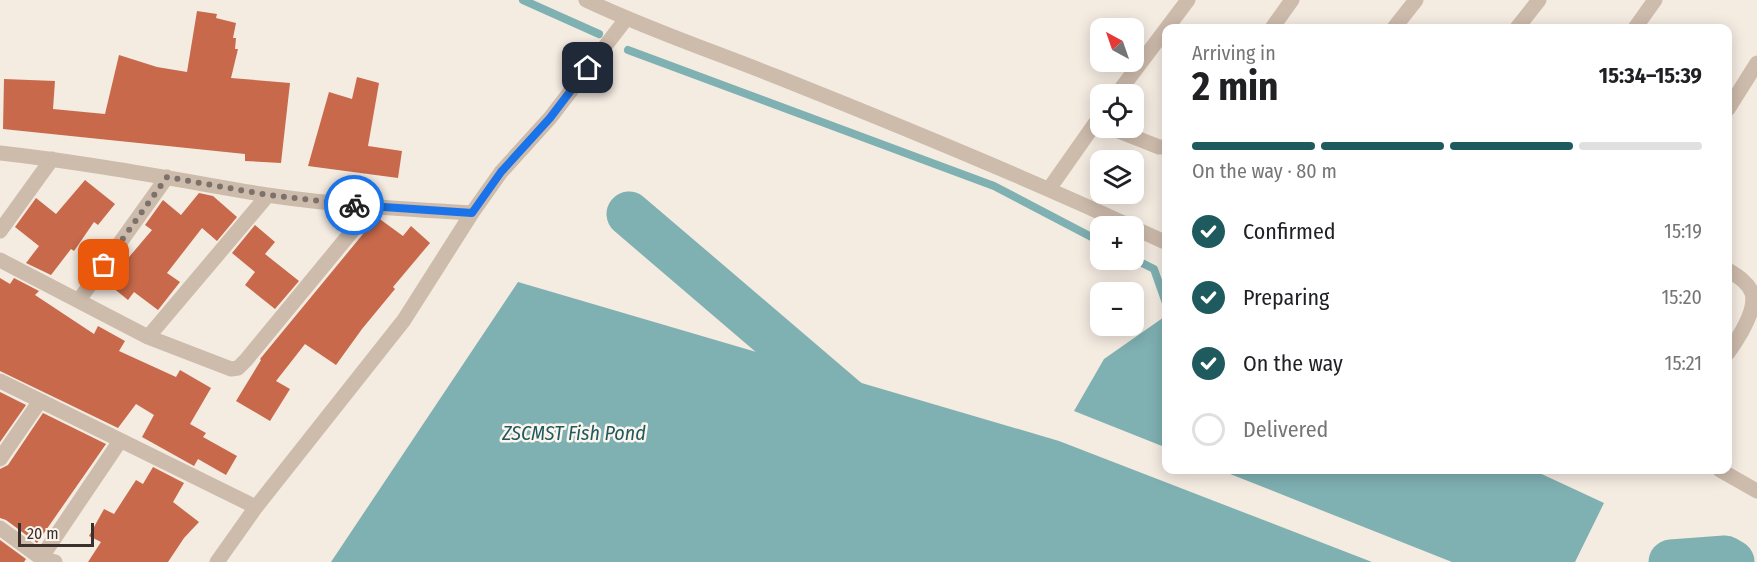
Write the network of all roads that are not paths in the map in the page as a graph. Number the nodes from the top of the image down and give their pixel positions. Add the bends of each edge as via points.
1 (586, 0) edge
2 (1188, 0) edge
3 (1292, 0) edge
4 (1416, 0) edge
5 (1539, 0) edge
6 (1655, 0) edge
7 (626, 19) junction
8 (1170, 24) edge
9 (1275, 24) edge
10 (1397, 24) edge
11 (1520, 24) edge
12 (1638, 24) edge
13 (1162, 34) edge
14 (1757, 63) edge
15 (1125, 84) edge
16 (1732, 103) edge
17 (1090, 137) edge
18 (1138, 138) edge
19 (1162, 147) edge
20 (0, 153) edge
21 (52, 159) junction
22 (167, 177) junction
23 (1049, 189) junction
24 (268, 195) junction
25 (372, 207) junction
26 (472, 213) junction
27 (1108, 216) edge
28 (0, 231) edge
29 (1144, 232) edge
30 (1162, 241) edge
31 (0, 260) edge
32 (1732, 273) edge
33 (79, 300) junction
34 (148, 337) junction
35 (1732, 347) edge
36 (0, 381) edge
37 (40, 401) junction
38 (120, 441) junction
39 (0, 459) edge
40 (1727, 474) edge
41 (1757, 491) edge
42 (256, 507) junction
43 (0, 528) edge
44 (48, 560) edge
45 (217, 562) edge

1 - 7 street
2 - 8 street
3 - 9 street
4 - 10 street
5 - 11 street
6 - 12 street
7 - 23 street
7 - 26 street
13 - 15 street
14 - 16 street
17 - 23 street
18 - 19 street
20 - 21 street
21 - 22 street
21 - 28 street
22 - 24 street
22 - 33 street
23 - 27 street
24 - 25 street
24 - 34 street
25 - 26 street
25 - 34 street via 238,368 231,369
26 - 42 street via 404,320
29 - 30 street
31 - 33 street
32 - 35 street via 1753,294 1754,307
33 - 34 street
36 - 37 street
37 - 38 street
37 - 39 street
38 - 42 street
38 - 44 street
40 - 41 street
42 - 45 street
43 - 44 street

